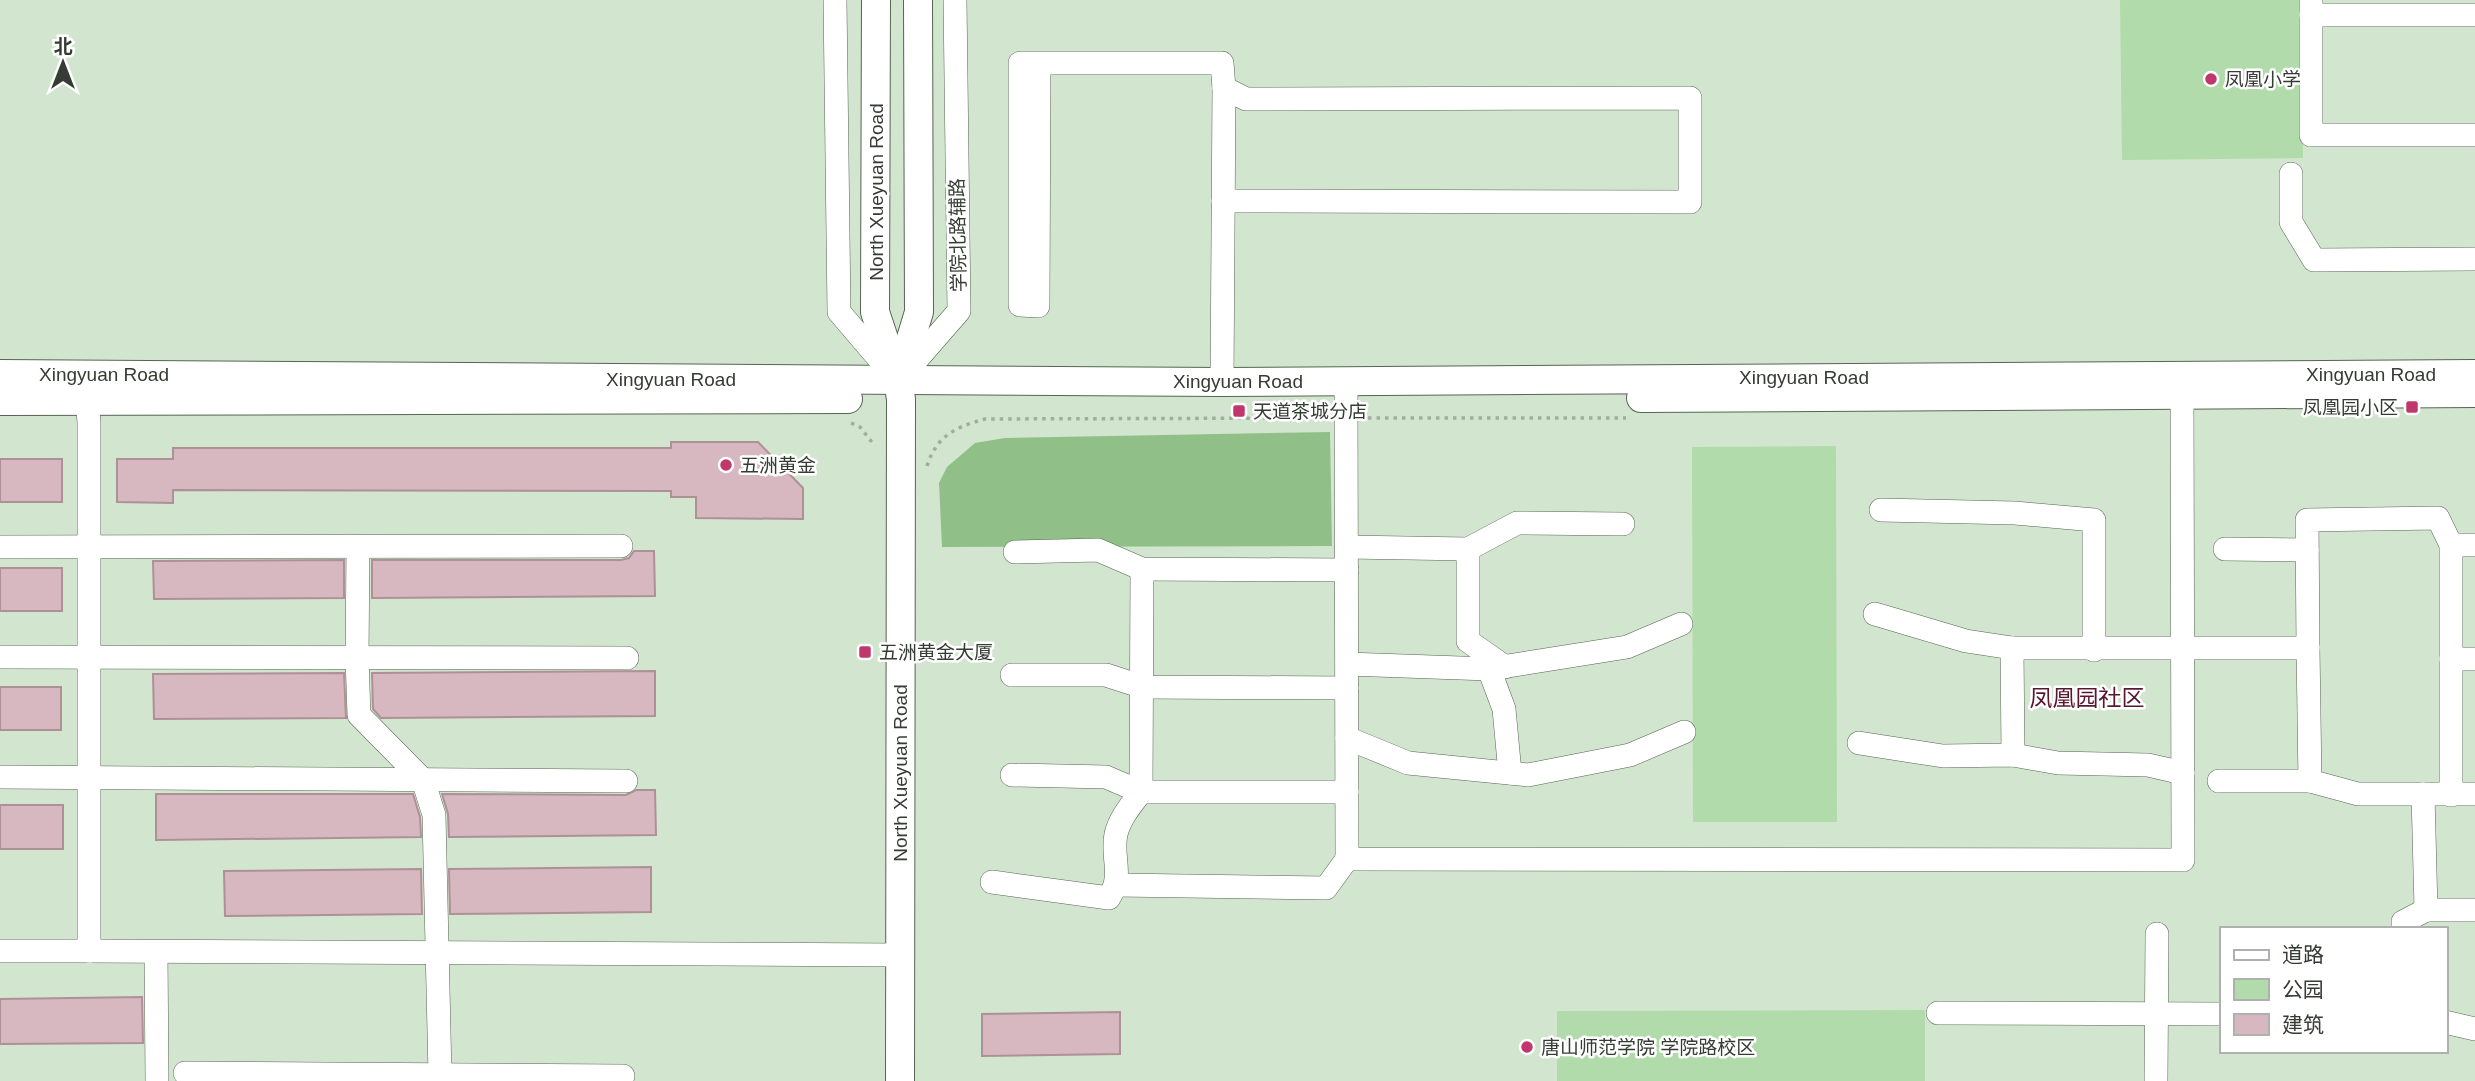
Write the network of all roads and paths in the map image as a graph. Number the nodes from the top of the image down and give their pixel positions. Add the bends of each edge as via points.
1 (835, 0) edge
2 (876, 0) edge
3 (918, 0) edge
4 (955, 0) edge
5 (2311, 7) edge
6 (2475, 15) edge
7 (1039, 63) junction
8 (1224, 88) junction
9 (2475, 135) edge
10 (2291, 174) dead end
11 (1223, 201) junction
12 (2475, 259) edge
13 (0, 374) edge
14 (2475, 374) edge
15 (1222, 382) junction
16 (2182, 384) junction
17 (86, 387) junction
18 (899, 390) junction
19 (1346, 391) junction
20 (2475, 394) edge
21 (0, 401) edge
22 (1881, 510) dead end
23 (1623, 524) dead end
24 (2451, 545) junction
25 (2475, 545) edge
26 (621, 546) dead end
27 (0, 547) edge
28 (88, 547) junction
29 (358, 547) junction
30 (1347, 547) junction
31 (1468, 549) junction
32 (2225, 549) dead end
33 (2307, 550) junction
34 (1016, 552) dead end
35 (1142, 569) junction
36 (1347, 570) junction
37 (1875, 614) dead end
38 (1681, 624) dead end
39 (2012, 648) junction
40 (2308, 648) junction
41 (2181, 649) junction
42 (2094, 650) junction
43 (0, 657) edge
44 (88, 657) junction
45 (357, 658) junction
46 (627, 658) dead end
47 (2451, 659) junction
48 (2475, 659) edge
49 (1347, 664) junction
50 (1497, 668) junction
51 (1012, 675) dead end
52 (1143, 687) junction
53 (1347, 688) junction
54 (1684, 732) dead end
55 (1347, 738) junction
56 (1859, 743) dead end
57 (2013, 755) junction
58 (1510, 773) junction
59 (2183, 773) junction
60 (1012, 775) dead end
61 (0, 777) edge
62 (88, 778) junction
63 (423, 780) junction
64 (626, 781) dead end
65 (2219, 781) dead end
66 (2310, 781) junction
67 (1141, 792) junction
68 (1347, 792) junction
69 (2423, 794) junction
70 (2475, 794) edge
71 (2451, 795) junction
72 (1347, 859) junction
73 (992, 881) dead end
74 (1117, 885) junction
75 (2426, 910) junction
76 (2475, 910) edge
77 (2403, 927) edge
78 (2157, 934) dead end
79 (0, 951) edge
80 (89, 951) junction
81 (156, 952) junction
82 (439, 952) junction
83 (900, 956) junction
84 (1938, 1013) dead end
85 (2157, 1014) junction
86 (2220, 1014) edge
87 (2447, 1022) edge
88 (2475, 1028) edge
89 (184, 1073) dead end
90 (622, 1076) dead end
91 (441, 1078) edge
92 (157, 1081) edge
93 (901, 1081) edge
94 (2156, 1081) edge

1 - 18 street via 839,312
2 - 18 main road, North Xueyuan Road via 875,312
3 - 18 main road, North Xueyuan Road via 919,312
4 - 18 street, 学院北路辅路 via 959,311
5 - 6 street
5 - 9 street via 2311,135
7 - 7 street via 1038,306 1020,305 1020,63
7 - 8 street via 1222,63
8 - 11 street
8 - 11 street via 1246,99 1690,98 1690,202
10 - 12 street via 2291,222 2314,260
11 - 15 street
13 - 17 main road, Xingyuan Road
14 - 16 main road, Xingyuan Road
15 - 18 main road, Xingyuan Road
15 - 19 main road, Xingyuan Road
16 - 19 main road, Xingyuan Road
16 - 20 main road, Xingyuan Road
16 - 41 street
17 - 18 main road, Xingyuan Road
17 - 21 main road, Xingyuan Road
17 - 28 street
18 - 19 main road, Xingyuan Road
18 - 83 main road, North Xueyuan Road
19 - 30 street
22 - 42 street via 2094,520
23 - 31 street via 1517,523
24 - 25 street
24 - 33 street via 2438,518 2306,520
24 - 47 street
26 - 29 street
27 - 28 street
28 - 29 street
28 - 44 street
29 - 45 street
30 - 31 street
30 - 36 street
31 - 50 street via 1468,641
32 - 33 street
33 - 40 street
34 - 35 street via 1098,551
35 - 36 street
35 - 52 street
36 - 49 street
37 - 39 street via 1966,641
38 - 50 street via 1628,647
39 - 42 street
39 - 57 street
40 - 41 street
40 - 66 street
41 - 42 street
41 - 59 street
43 - 44 street
44 - 45 street
44 - 62 street
45 - 46 street
45 - 63 street via 359,716
47 - 48 street
47 - 71 street
49 - 50 street
49 - 53 street
50 - 58 street
51 - 52 street via 1106,675
52 - 53 street
52 - 67 street
53 - 55 street
54 - 58 street via 1630,755 1528,775
55 - 58 street via 1408,763
55 - 68 street
56 - 57 street via 1943,756
57 - 59 street via 2058,763 2148,765
59 - 72 street via 2183,860
60 - 67 street via 1106,777
61 - 62 street
62 - 63 street
62 - 80 street
63 - 64 street
63 - 82 street via 434,815
65 - 66 street
66 - 69 street via 2358,794
67 - 68 street
67 - 74 street via 1120,821 1115,838
68 - 72 street
69 - 71 street
69 - 75 street
70 - 71 street
72 - 74 street via 1326,888
73 - 74 street via 1109,898
75 - 76 street
75 - 77 street via 2403,922
78 - 85 street
79 - 80 street
80 - 81 street
81 - 82 street
81 - 92 street
82 - 83 street
82 - 91 street
83 - 93 main road, North Xueyuan Road
84 - 85 street
85 - 86 street
85 - 94 street
87 - 88 street
89 - 91 street
90 - 91 street

